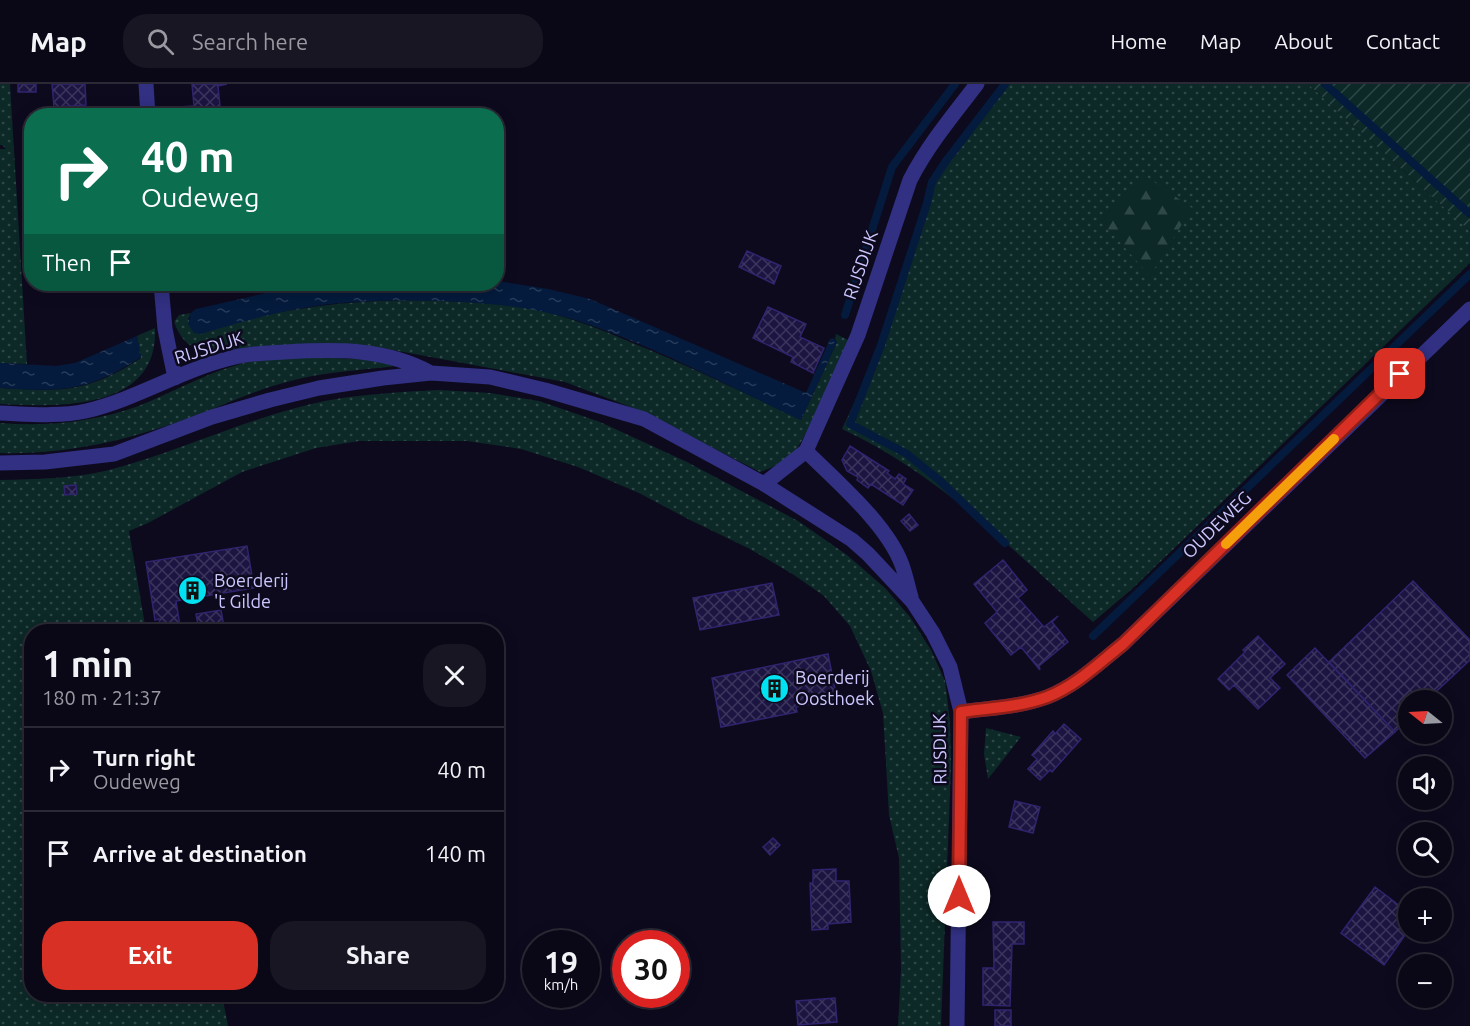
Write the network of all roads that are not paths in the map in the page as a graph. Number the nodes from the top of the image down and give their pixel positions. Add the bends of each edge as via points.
1 (146, 84) edge
2 (977, 84) edge
3 (148, 108) edge
4 (162, 291) edge
5 (1470, 309) edge
6 (431, 373) junction
7 (175, 378) junction
8 (0, 413) edge
9 (806, 451) junction
10 (0, 463) edge
11 (764, 484) junction
12 (912, 601) junction
13 (961, 712) junction
14 (957, 1026) edge

1 - 3 street
2 - 9 street, RIJSDIJK via 922,156 910,180 858,335
4 - 7 street
5 - 13 street, OUDEWEG via 1123,644 1048,697
6 - 7 street, RIJSDIJK via 410,362 370,352 320,350 231,358
6 - 10 street, RIJSDIJK via 319,388 270,400 114,454
6 - 11 street, RIJSDIJK via 490,376 644,419
7 - 8 street, RIJSDIJK via 85,411 46,415
9 - 11 street, RIJSDIJK
9 - 12 street via 882,531 902,564
11 - 12 street, RIJSDIJK via 852,540
12 - 13 street, RIJSDIJK via 950,667
13 - 14 street, RIJSDIJK

